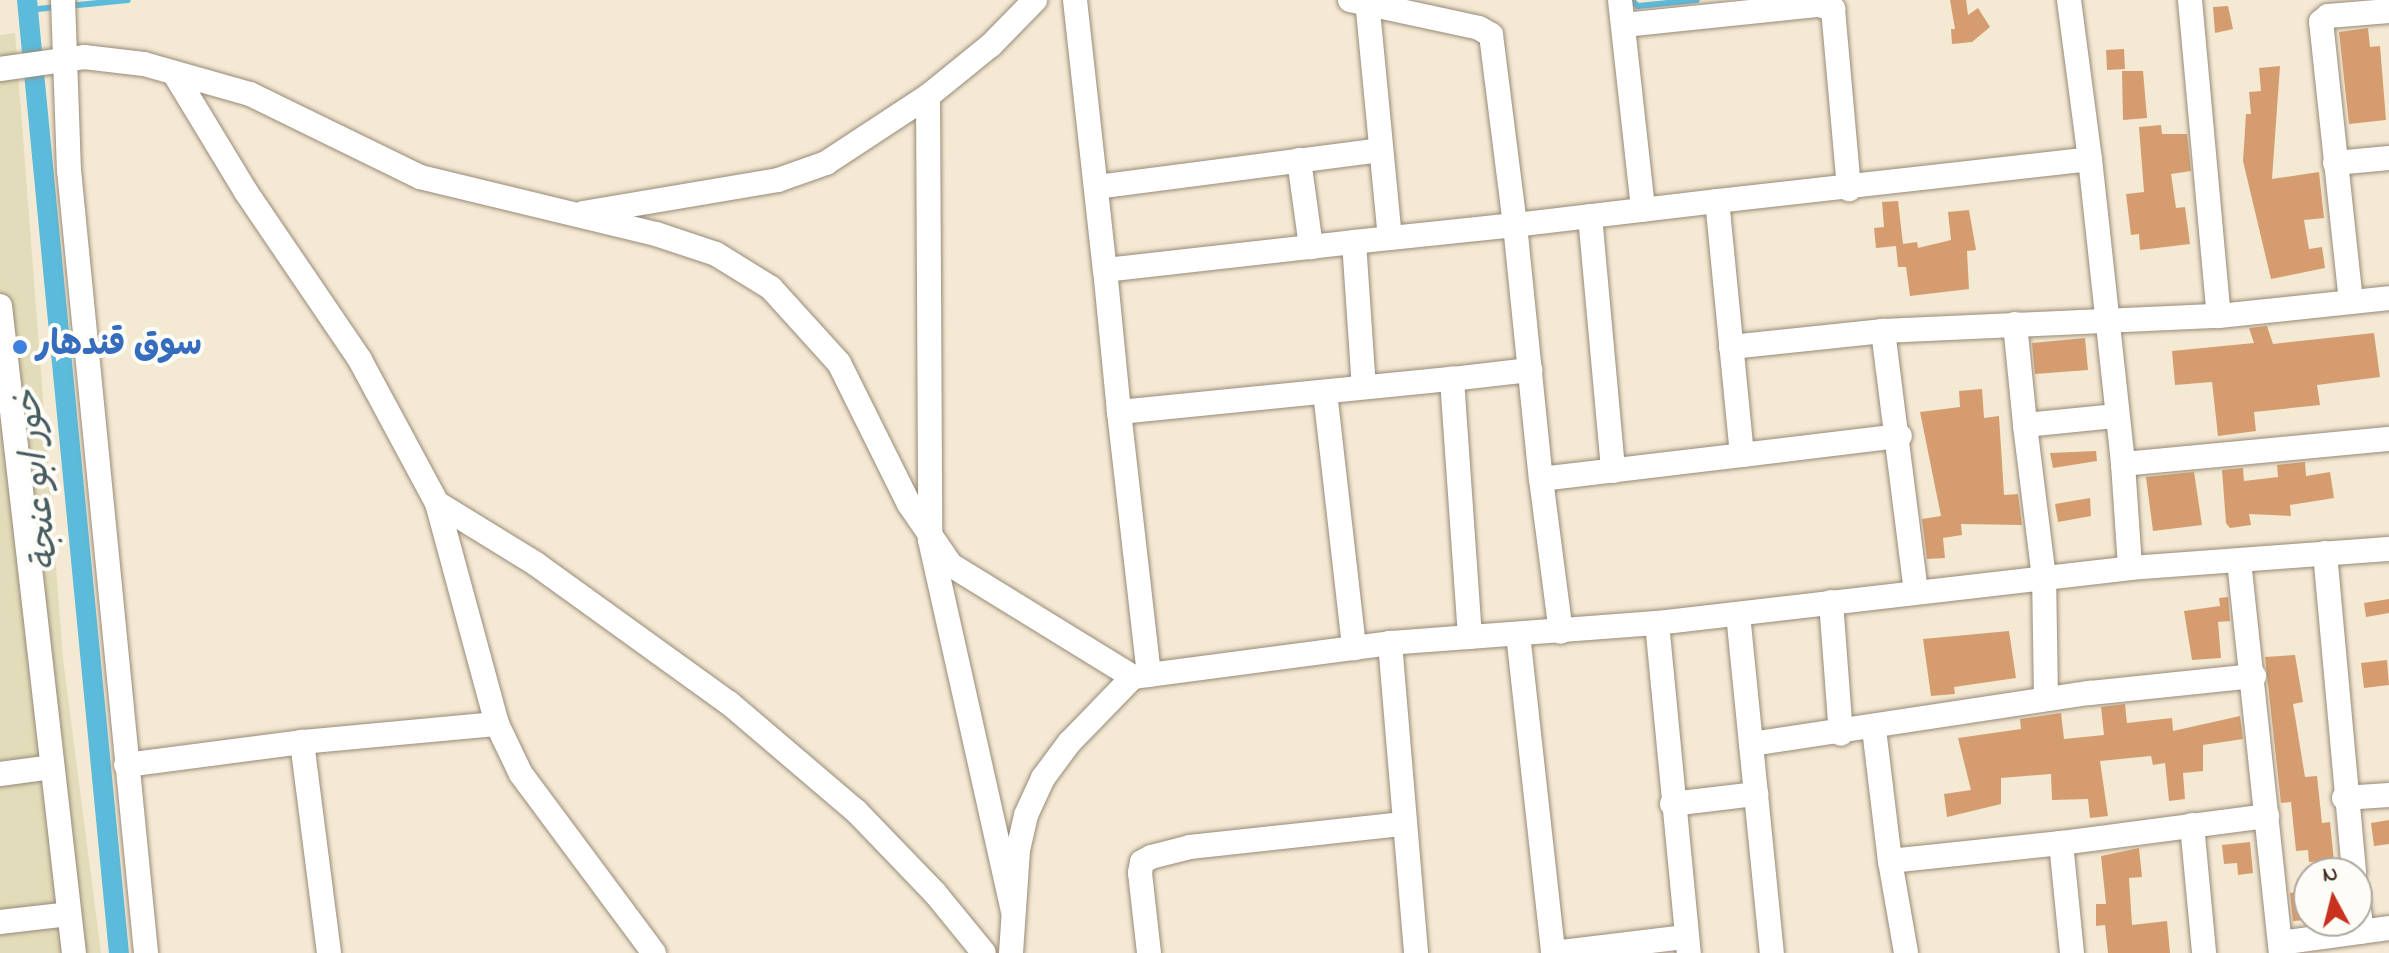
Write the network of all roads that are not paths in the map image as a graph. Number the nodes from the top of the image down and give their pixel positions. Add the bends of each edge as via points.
1 (63, 0) edge
2 (1035, 0) edge
3 (1075, 0) edge
4 (1620, 0) edge
5 (2069, 0) edge
6 (2190, 0) edge
7 (1363, 2) edge
8 (2389, 11) edge
9 (1624, 25) junction
10 (55, 62) junction
11 (6, 68) edge
12 (174, 73) junction
13 (928, 96) junction
14 (1380, 150) junction
15 (2389, 158) edge
16 (2090, 159) junction
17 (1299, 160) junction
18 (2335, 163) junction
19 (1096, 187) junction
20 (1849, 189) junction
21 (1717, 201) junction
22 (1643, 210) junction
23 (565, 216) junction
24 (1590, 216) junction
25 (1515, 225) junction
26 (1390, 238) junction
27 (1354, 242) junction
28 (1311, 247) junction
29 (1105, 270) junction
30 (2389, 298) edge
31 (2351, 302) junction
32 (0, 306) edge
33 (2219, 316) junction
34 (2108, 320) junction
35 (2015, 324) junction
36 (1883, 331) junction
37 (1731, 347) junction
38 (1530, 370) junction
39 (1452, 379) junction
40 (1364, 387) junction
41 (1325, 392) junction
42 (1119, 412) junction
43 (2115, 416) junction
44 (2025, 425) junction
45 (1900, 436) junction
46 (2389, 439) edge
47 (1742, 455) junction
48 (2123, 464) junction
49 (1613, 471) junction
50 (1541, 479) junction
51 (437, 503) junction
52 (930, 540) junction
53 (2389, 549) edge
54 (2325, 553) junction
55 (2239, 561) junction
56 (2130, 568) junction
57 (2044, 578) junction
58 (1916, 592) junction
59 (1831, 602) junction
60 (1738, 614) junction
61 (1657, 623) junction
62 (1561, 632) junction
63 (1518, 634) junction
64 (1470, 637) junction
65 (1390, 643) junction
66 (1354, 648) junction
67 (1141, 676) junction
68 (2254, 676) junction
69 (2046, 699) junction
70 (497, 724) junction
71 (1874, 729) junction
72 (1841, 734) junction
73 (302, 742) junction
74 (1751, 744) junction
75 (126, 765) junction
76 (52, 767) junction
77 (0, 774) edge
78 (1756, 794) junction
79 (2389, 795) edge
80 (2344, 798) junction
81 (1672, 804) junction
82 (2267, 816) junction
83 (1403, 824) junction
84 (2192, 825) junction
85 (2061, 843) junction
86 (2352, 857) edge
87 (1890, 861) junction
88 (1013, 910) junction
89 (69, 914) junction
90 (0, 922) edge
91 (2337, 937) edge
92 (1687, 945) edge
93 (2281, 948) edge
94 (74, 953) edge
95 (146, 953) edge
96 (329, 953) edge
97 (654, 953) edge
98 (984, 953) edge
99 (1011, 953) edge
100 (1149, 953) edge
101 (1416, 953) edge
102 (1553, 953) edge
103 (1772, 953) edge
104 (1906, 953) edge
105 (2072, 953) edge
106 (2204, 953) edge

1 - 10 street
2 - 13 street via 991,45
3 - 19 street
4 - 9 street
5 - 16 street
6 - 33 street
7 - 14 street
7 - 25 street via 1491,35
8 - 18 street via 2328,16 2321,22
9 - 20 street via 1819,5 1833,9
9 - 22 street
10 - 11 street
10 - 12 street via 110,57
10 - 75 street
12 - 23 street via 250,94 420,177
12 - 51 street via 246,192 360,360
13 - 23 street via 826,163 778,180
13 - 52 street
14 - 17 street
14 - 26 street
15 - 18 street
16 - 20 street
16 - 34 street
17 - 19 street
17 - 28 street
18 - 31 street
19 - 29 street
20 - 21 street
21 - 22 street
21 - 37 street
22 - 24 street
23 - 52 street via 684,241 771,288 839,363
24 - 25 street
24 - 49 street
25 - 26 street
25 - 38 street
26 - 27 street
27 - 28 street
27 - 40 street
28 - 29 street
29 - 42 street
30 - 31 street
31 - 33 street
32 - 76 street
33 - 34 street
34 - 35 street
34 - 43 street
35 - 36 street
35 - 44 street
36 - 37 street
36 - 45 street
37 - 47 street
38 - 39 street
38 - 50 street
39 - 40 street
39 - 64 street
40 - 41 street
41 - 42 street
41 - 66 street
42 - 67 street
43 - 44 street
43 - 48 street
44 - 57 street
45 - 47 street
45 - 58 street
46 - 48 street
47 - 49 street
48 - 56 street
49 - 50 street
50 - 62 street
51 - 70 street
51 - 98 street via 499,539 729,703 856,811
52 - 67 street via 951,565
52 - 88 street
53 - 54 street
54 - 55 street
54 - 80 street
55 - 56 street
55 - 68 street
56 - 57 street
57 - 58 street
57 - 69 street
58 - 59 street
59 - 60 street
59 - 72 street
60 - 61 street
60 - 74 street
61 - 62 street
61 - 81 street
62 - 63 street
63 - 64 street
63 - 102 street
64 - 65 street
65 - 66 street
65 - 83 street
66 - 67 street
67 - 88 street via 1043,778 1020,838
68 - 69 street
68 - 82 street
69 - 71 street
70 - 73 street
70 - 97 street via 521,774 555,824
71 - 72 street
71 - 87 street
72 - 74 street
73 - 75 street
73 - 96 street
74 - 78 street
75 - 95 street
76 - 77 street
76 - 89 street
78 - 81 street
78 - 103 street
79 - 80 street
80 - 86 street
81 - 92 street
82 - 84 street
82 - 93 street
83 - 100 street via 1190,847 1151,857 1142,862 1140,873
83 - 101 street
84 - 85 street
84 - 106 street
85 - 87 street
85 - 105 street
87 - 104 street
88 - 99 street
89 - 90 street
89 - 94 street
91 - 93 street
92 - 102 street

